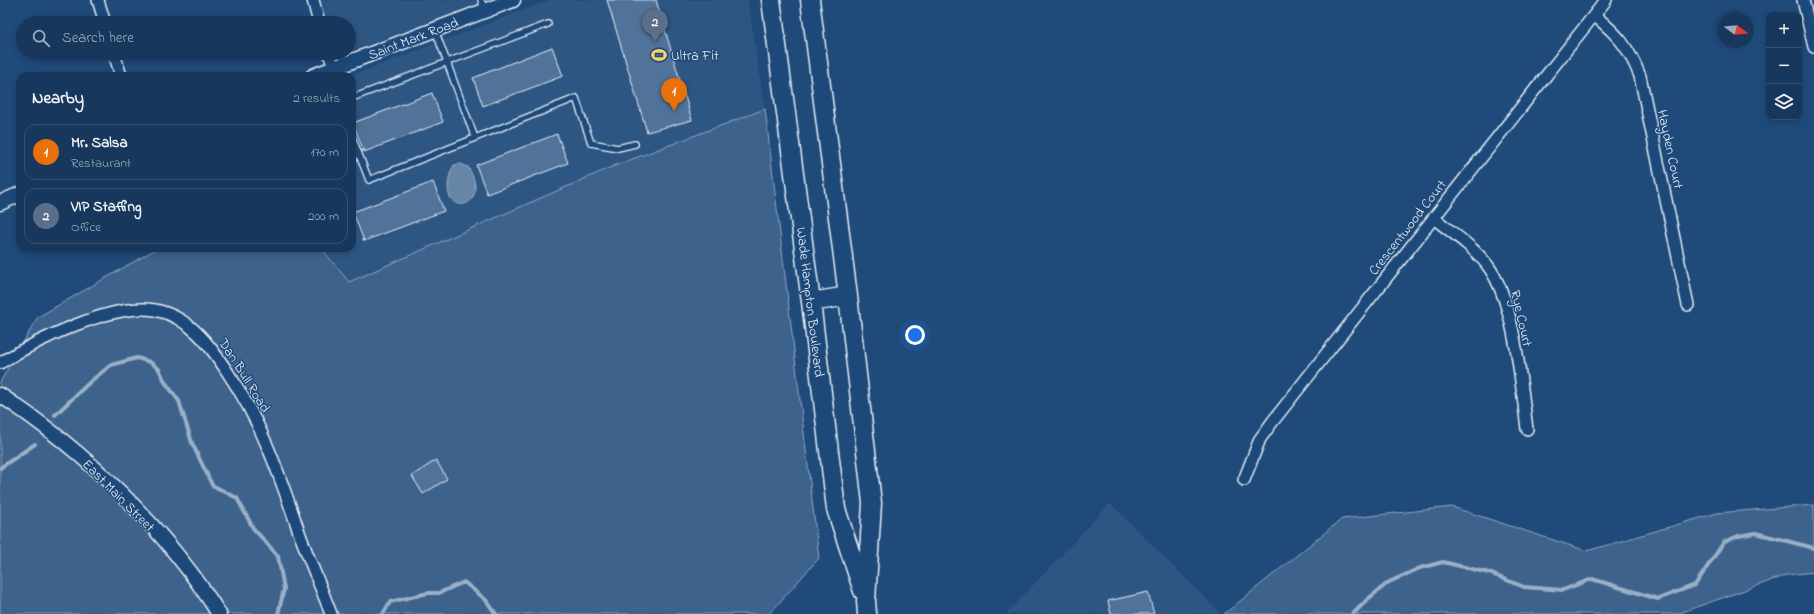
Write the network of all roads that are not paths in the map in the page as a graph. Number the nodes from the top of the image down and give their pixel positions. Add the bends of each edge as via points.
1 (98, 0) edge
2 (312, 0) edge
3 (513, 0) edge
4 (771, 0) edge
5 (810, 0) edge
6 (1606, 0) edge
7 (1803, 0) edge
8 (483, 5) edge
9 (1594, 15) junction
10 (103, 16) edge
11 (317, 16) edge
12 (548, 24) dead end
13 (435, 29) junction
14 (1814, 47) edge
15 (116, 60) edge
16 (331, 60) edge
17 (355, 60) edge
18 (356, 60) edge
19 (447, 62) junction
20 (334, 68) junction
21 (120, 72) edge
22 (324, 72) edge
23 (356, 96) edge
24 (475, 138) junction
25 (635, 144) dead end
26 (356, 146) edge
27 (16, 196) edge
28 (0, 203) edge
29 (1434, 218) junction
30 (848, 296) junction
31 (811, 302) junction
32 (1688, 305) dead end
33 (0, 363) edge
34 (0, 396) edge
35 (1527, 429) dead end
36 (1244, 480) dead end
37 (866, 607) edge
38 (219, 614) edge
39 (331, 614) edge

1 - 10 street
2 - 11 street
3 - 8 street, Saint Mark Road
4 - 31 main road, Wade Hampton Boulevard
5 - 30 main road, Wade Hampton Boulevard
6 - 9 street, Crescentwood Court
7 - 14 street
8 - 13 street, Saint Mark Road
9 - 29 street, Crescentwood Court
9 - 32 street, Hayden Court via 1624,44 1640,76
12 - 19 lane
13 - 18 street, Saint Mark Road
13 - 19 lane
15 - 21 street
16 - 20 street
17 - 20 street, Saint Mark Road
19 - 23 lane
19 - 24 lane
20 - 22 street, Saint Mark Road
24 - 25 lane via 576,98 591,143 618,148
24 - 26 lane via 369,180
27 - 28 street
29 - 35 street, Rye Court via 1479,255 1497,280 1511,325
29 - 36 street, Crescentwood Court via 1273,421 1257,445
30 - 31 main road
30 - 37 main road, Wade Hampton Boulevard via 872,503
31 - 37 main road, Wade Hampton Boulevard via 836,509
33 - 39 street, Dan Bull Road via 24,348 65,329 131,310 155,310 176,317 188,325 217,355 244,396 260,427 280,474
34 - 38 street, East Main Street via 48,430 121,494 191,573

